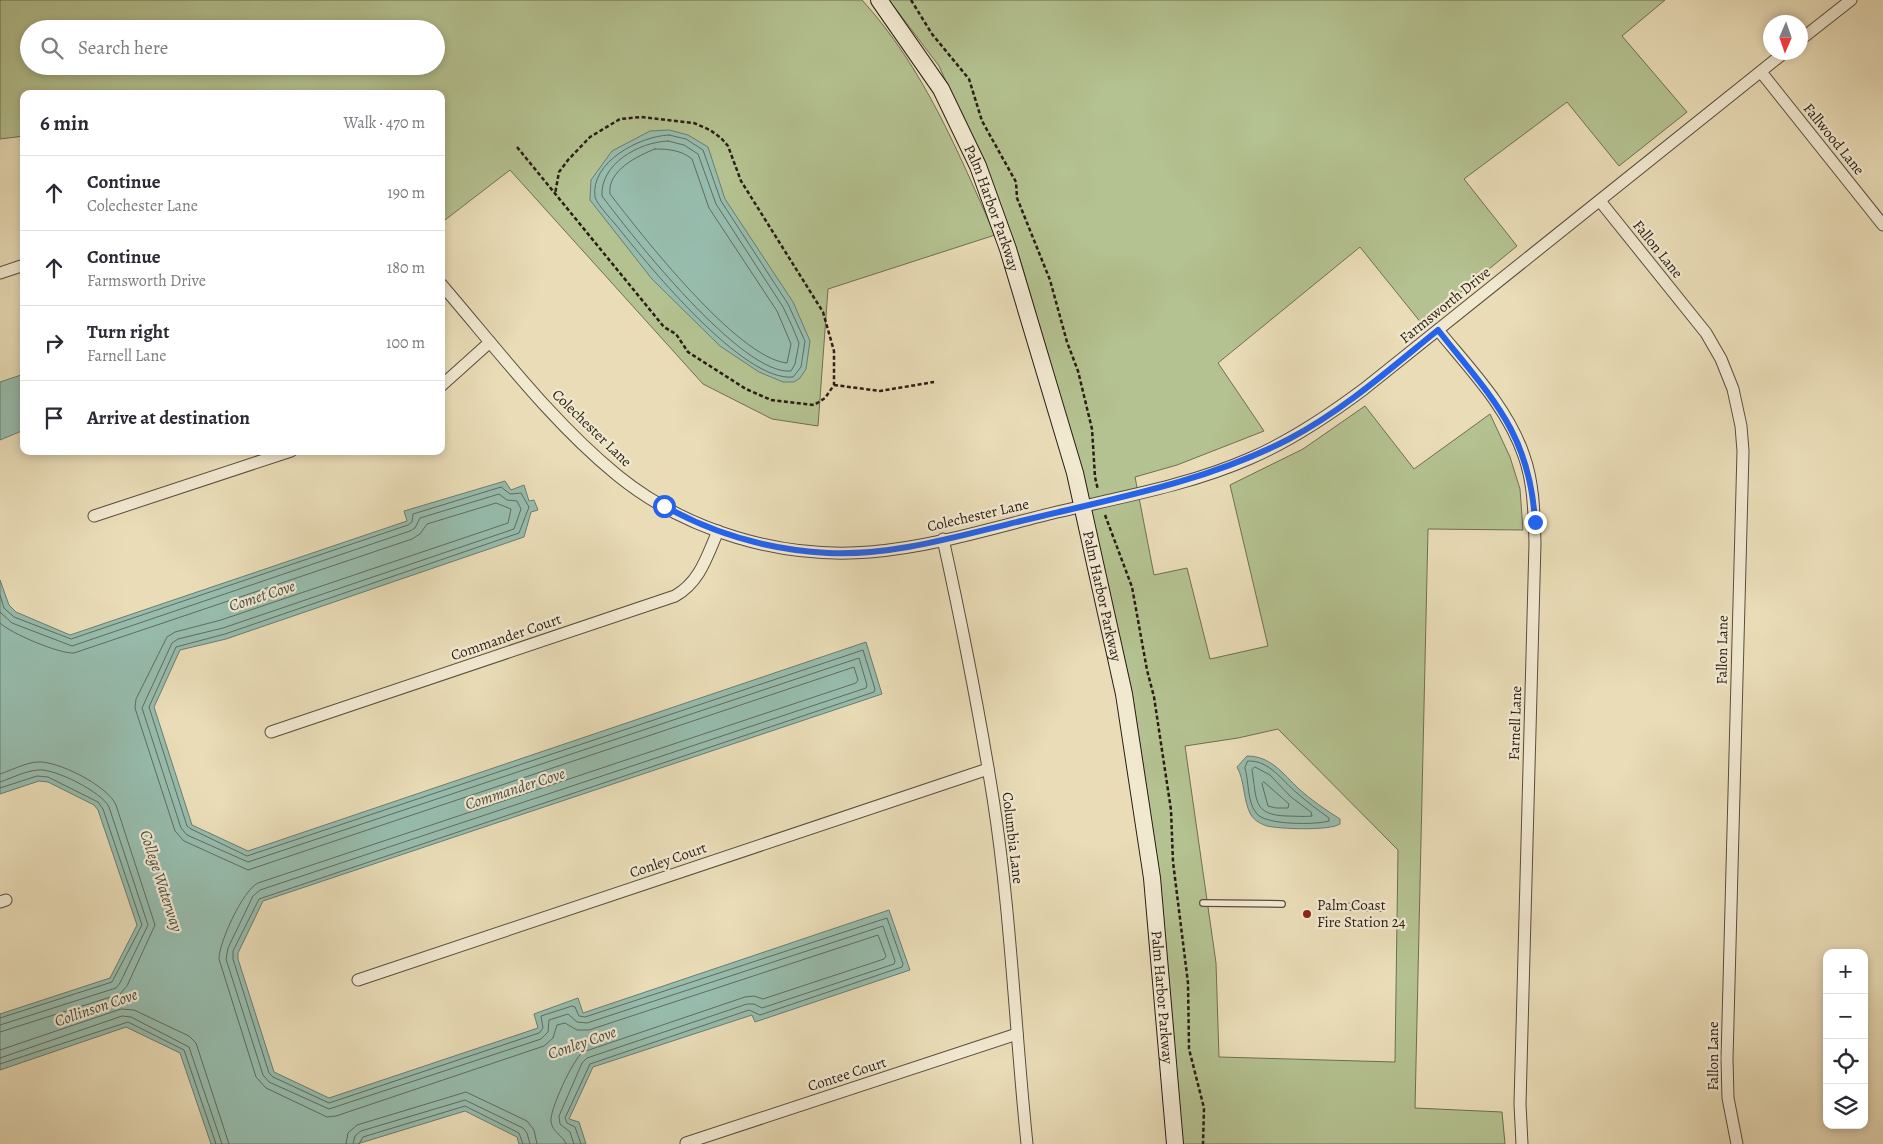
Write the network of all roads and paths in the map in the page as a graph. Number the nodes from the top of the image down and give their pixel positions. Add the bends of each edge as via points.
1 (879, 0) edge
2 (911, 0) edge
3 (1851, 0) edge
4 (1808, 34) edge
5 (1775, 60) edge
6 (1761, 72) junction
7 (517, 148) dead end
8 (555, 194) junction
9 (1600, 200) junction
10 (1883, 225) edge
11 (20, 266) edge
12 (0, 273) edge
13 (445, 289) edge
14 (1438, 330) junction
15 (490, 342) junction
16 (445, 382) edge
17 (934, 382) dead end
18 (834, 385) junction
19 (278, 455) edge
20 (1095, 477) dead end
21 (1083, 506) junction
22 (94, 516) dead end
23 (1107, 522) dead end
24 (718, 531) junction
25 (943, 539) junction
26 (271, 732) dead end
27 (988, 768) junction
28 (1203, 903) dead end
29 (1282, 904) dead end
30 (1332, 906) dead end
31 (1381, 908) dead end
32 (358, 980) dead end
33 (1017, 1034) junction
34 (686, 1143) edge
35 (1027, 1144) edge
36 (1175, 1144) edge
37 (1203, 1144) edge
38 (1522, 1144) edge
39 (1737, 1144) edge

1 - 21 street, Palm Harbor Parkway via 940,89 978,166 1035,332
2 - 20 path via 932,34 969,79 982,121 1016,182 1017,198 1050,280 1078,371 1092,429
3 - 4 street
5 - 6 street, Farmsworth Drive
6 - 9 street, Farmsworth Drive
6 - 10 street, Fallwood Lane
7 - 8 path
8 - 18 path via 664,327 676,334 688,352 703,363 771,400 814,405 825,398
8 - 18 path via 559,172 568,160 590,137 620,120 641,117 675,120 710,130 728,146 741,181 823,312 834,351
9 - 14 street, Farmsworth Drive
9 - 39 street, Fallon Lane via 1706,333 1733,390 1741,426 1743,451 1727,1059 1728,1098
11 - 12 street
13 - 15 street, Colechester Lane
14 - 21 street, Farmsworth Drive via 1340,407 1270,449 1200,476
14 - 38 street, Farnell Lane via 1493,398 1511,426 1524,457 1534,505 1520,1104
15 - 16 street
15 - 24 street, Colechester Lane via 574,435 618,476 679,515
17 - 18 path via 880,392
19 - 22 street
21 - 25 street, Colechester Lane
21 - 36 street, Palm Harbor Parkway via 1124,694 1152,878
23 - 37 path via 1132,587 1146,670 1154,697 1171,810 1173,862 1188,983 1189,1049 1204,1108
24 - 25 street, Colechester Lane via 776,547 829,553 886,550
24 - 26 street, Commander Court via 695,579 682,592 667,599
25 - 27 street, Columbia Lane
27 - 32 street, Conley Court
27 - 33 street, Columbia Lane via 1006,908
28 - 29 lane
30 - 31 lane
33 - 34 street, Contee Court
33 - 35 street, Columbia Lane

